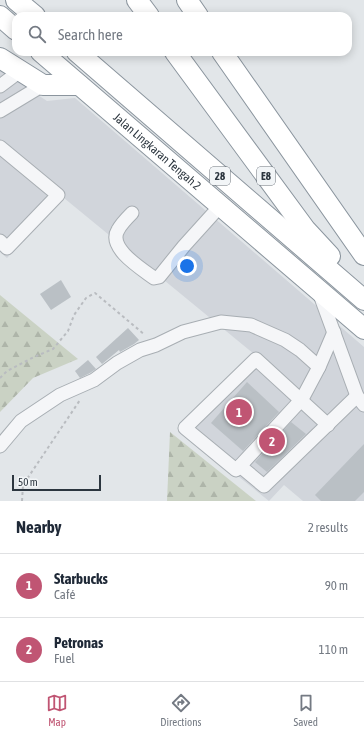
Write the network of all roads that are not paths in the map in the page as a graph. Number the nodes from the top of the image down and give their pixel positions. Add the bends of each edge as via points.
1 (16, 0) edge
2 (137, 0) edge
3 (187, 0) edge
4 (30, 12) edge
5 (146, 12) edge
6 (195, 12) edge
7 (0, 16) edge
8 (12, 26) edge
9 (46, 56) edge
10 (81, 56) edge
11 (178, 56) edge
12 (225, 56) edge
13 (0, 58) edge
14 (20, 71) junction
15 (43, 85) junction
16 (79, 85) junction
17 (0, 86) edge
18 (0, 111) edge
19 (0, 147) edge
20 (221, 205) junction
21 (132, 213) dead end
22 (0, 240) edge
23 (364, 255) edge
24 (318, 288) junction
25 (364, 293) edge
26 (364, 300) edge
27 (364, 329) edge
28 (334, 332) junction
29 (318, 367) junction
30 (302, 399) junction
31 (361, 401) edge
32 (328, 425) junction
33 (0, 446) edge
34 (240, 466) junction

1 - 4 highway
2 - 5 highway
3 - 6 highway
7 - 8 highway
9 - 16 highway, Jalan Lingkaran Tengah 2 / 28
10 - 26 highway, Jalan Lingkaran Tengah 2 / 28
11 - 25 highway, E8 via 305,230
12 - 23 highway
13 - 14 highway
14 - 15 highway
14 - 17 lane
15 - 16 highway
15 - 18 lane
16 - 20 highway, Jalan Lingkaran Tengah 2 / 28
19 - 22 lane via 58,195 8,248
20 - 21 lane via 159,277 154,278 120,250 116,242 117,230
20 - 24 highway, Jalan Lingkaran Tengah 2 / 28
24 - 27 highway, Jalan Lingkaran Tengah 2 / 28
24 - 28 lane
28 - 29 lane
28 - 31 lane
29 - 30 lane
29 - 33 lane via 285,340 252,325 221,322 183,332 140,350 94,380 45,404 21,421
30 - 32 lane
30 - 34 lane
30 - 34 lane via 256,359 186,428 236,470
31 - 32 lane
32 - 34 lane via 264,486

